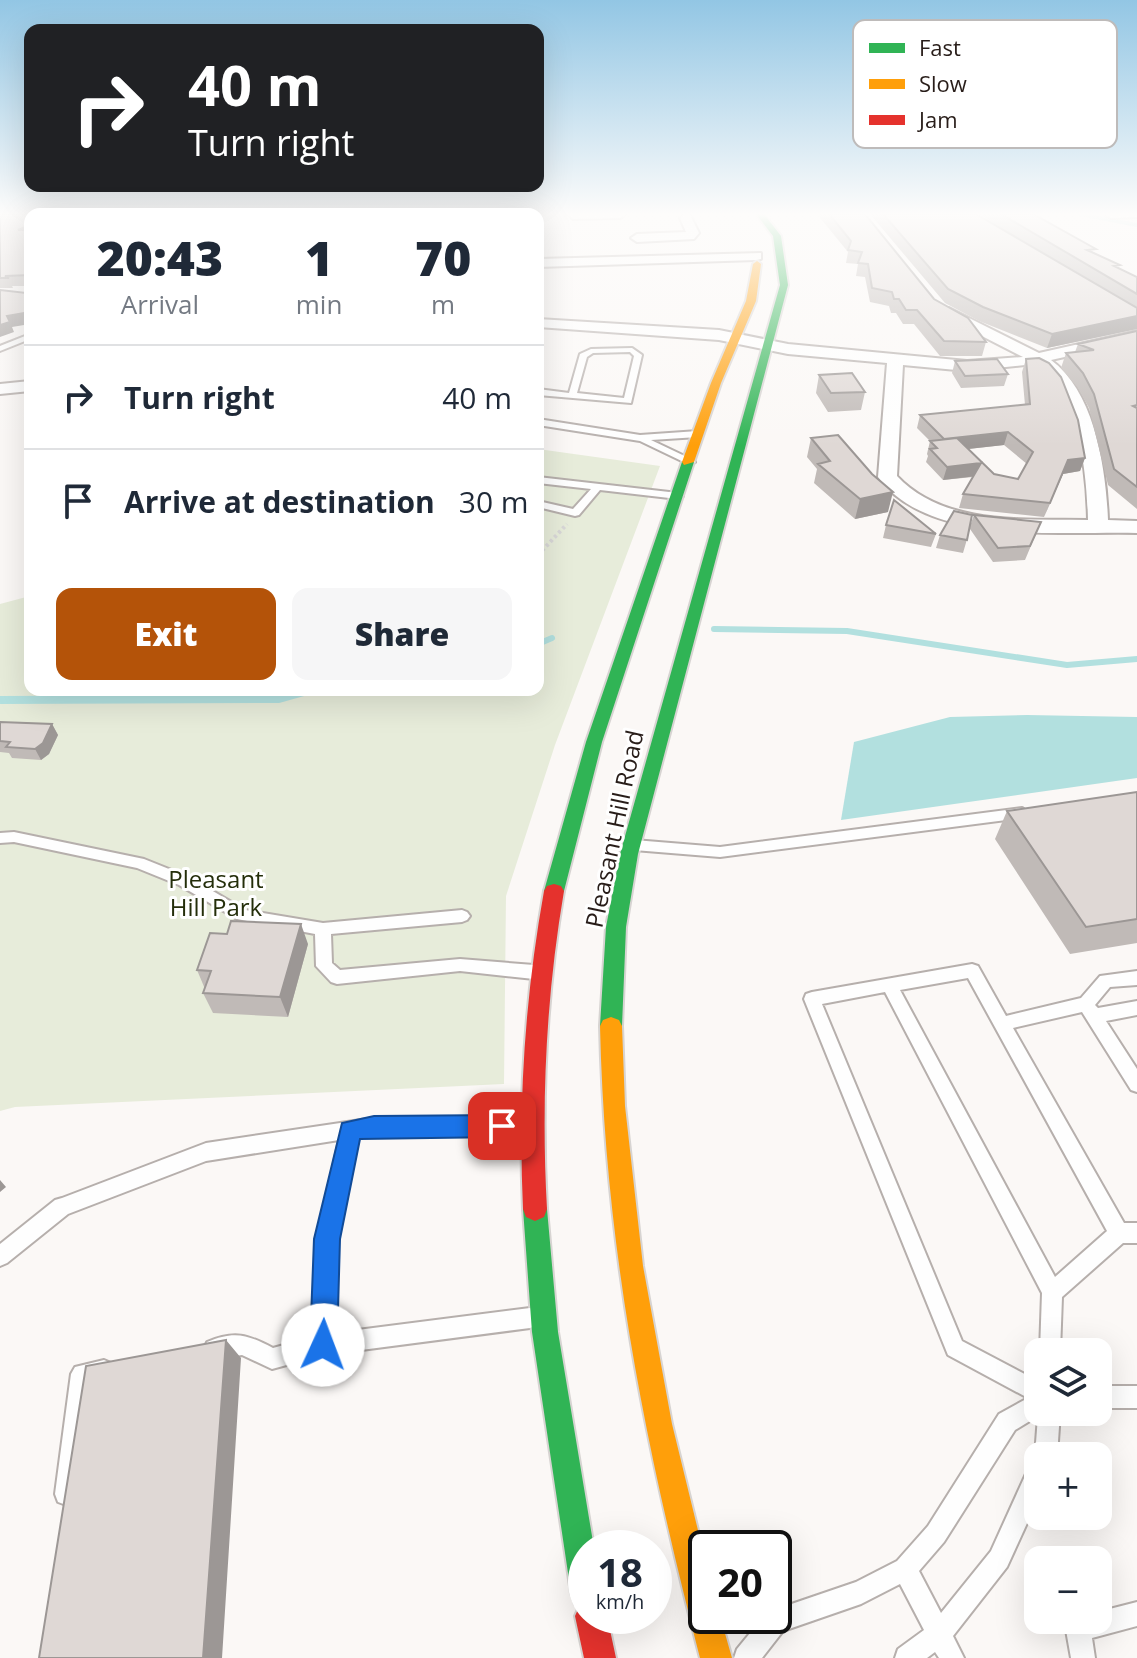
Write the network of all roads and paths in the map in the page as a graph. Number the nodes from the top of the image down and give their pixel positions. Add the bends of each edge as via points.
1 (753, 291) edge
2 (782, 291) edge
3 (929, 298) edge
4 (544, 323) edge
5 (615, 327) junction
6 (1137, 328) edge
7 (1137, 336) edge
8 (735, 337) junction
9 (24, 339) edge
10 (769, 343) junction
11 (0, 349) edge
12 (611, 350) junction
13 (1029, 356) junction
14 (896, 361) junction
15 (24, 387) edge
16 (0, 389) edge
17 (544, 393) edge
18 (572, 395) junction
19 (544, 423) edge
20 (698, 434) junction
21 (640, 438) junction
22 (690, 462) junction
23 (544, 481) edge
24 (597, 488) junction
25 (679, 496) junction
26 (544, 505) edge
27 (575, 513) junction
28 (1098, 526) junction
29 (1137, 527) edge
30 (544, 548) edge
31 (1044, 810) edge
32 (0, 838) edge
33 (632, 844) junction
34 (462, 916) dead end
35 (323, 929) junction
36 (538, 972) junction
37 (1137, 978) edge
38 (889, 985) junction
39 (1137, 1008) edge
40 (1090, 1010) junction
41 (1001, 1024) junction
42 (1137, 1084) edge
43 (530, 1126) junction
44 (350, 1130) junction
45 (1128, 1233) edge
46 (0, 1256) edge
47 (1052, 1292) junction
48 (542, 1317) junction
49 (1050, 1338) edge
50 (323, 1345) junction
51 (199, 1352) edge
52 (126, 1366) edge
53 (1024, 1385) edge
54 (1112, 1397) edge
55 (1137, 1397) edge
56 (1024, 1412) edge
57 (1024, 1504) edge
58 (63, 1513) edge
59 (574, 1530) edge
60 (905, 1569) junction
61 (1137, 1614) edge
62 (941, 1632) junction
63 (595, 1634) edge
64 (600, 1658) edge
65 (716, 1658) edge
66 (746, 1658) edge
67 (907, 1658) edge
68 (952, 1658) edge
69 (1083, 1658) edge

1 - 8 highway, Pleasant Hill Road via 754,302
2 - 10 highway, Pleasant Hill Road
3 - 13 street via 938,308
4 - 5 street
5 - 8 street
5 - 12 lane
6 - 13 street
7 - 13 street
8 - 10 street
8 - 20 highway, Pleasant Hill Road
9 - 11 lane
10 - 13 street via 960,360
10 - 14 street
10 - 33 highway, Pleasant Hill Road
12 - 18 lane via 583,356
12 - 18 lane via 638,355 628,401
13 - 14 street via 967,366
13 - 28 street via 1071,388 1099,496
14 - 28 street via 887,477 903,495 934,511 979,520
15 - 16 street
17 - 18 lane
19 - 21 lane
20 - 21 lane
20 - 22 highway, Pleasant Hill Road
21 - 22 lane
22 - 25 highway, Pleasant Hill Road
23 - 24 lane
24 - 25 lane
24 - 27 lane
25 - 36 highway, Pleasant Hill Road via 579,789 555,872
26 - 27 lane
27 - 30 path
28 - 29 street
31 - 33 lane via 720,852
32 - 35 lane via 139,863 184,881 242,915
33 - 65 highway, Pleasant Hill Road via 611,983 620,1192 662,1451
34 - 35 lane
35 - 36 lane via 324,966 337,977 460,965
36 - 43 highway, Pleasant Hill Road
37 - 40 lane via 1106,981
38 - 41 lane via 972,971
38 - 47 lane
38 - 53 lane via 812,999 955,1348
39 - 40 lane
40 - 41 lane
40 - 42 lane
41 - 45 lane
43 - 44 lane
43 - 48 highway, Pleasant Hill Road
44 - 46 lane via 206,1152 62,1207
44 - 50 lane via 327,1239
45 - 47 lane
47 - 49 lane
48 - 50 lane
48 - 59 highway, Pleasant Hill Road
50 - 51 lane via 272,1359 243,1344
52 - 58 lane via 82,1374
54 - 55 lane
56 - 60 lane via 1007,1422 936,1534
57 - 62 lane via 999,1559
60 - 62 lane
60 - 66 lane via 861,1592 775,1622
61 - 69 lane via 1078,1630
62 - 67 lane
62 - 68 lane
63 - 64 highway

